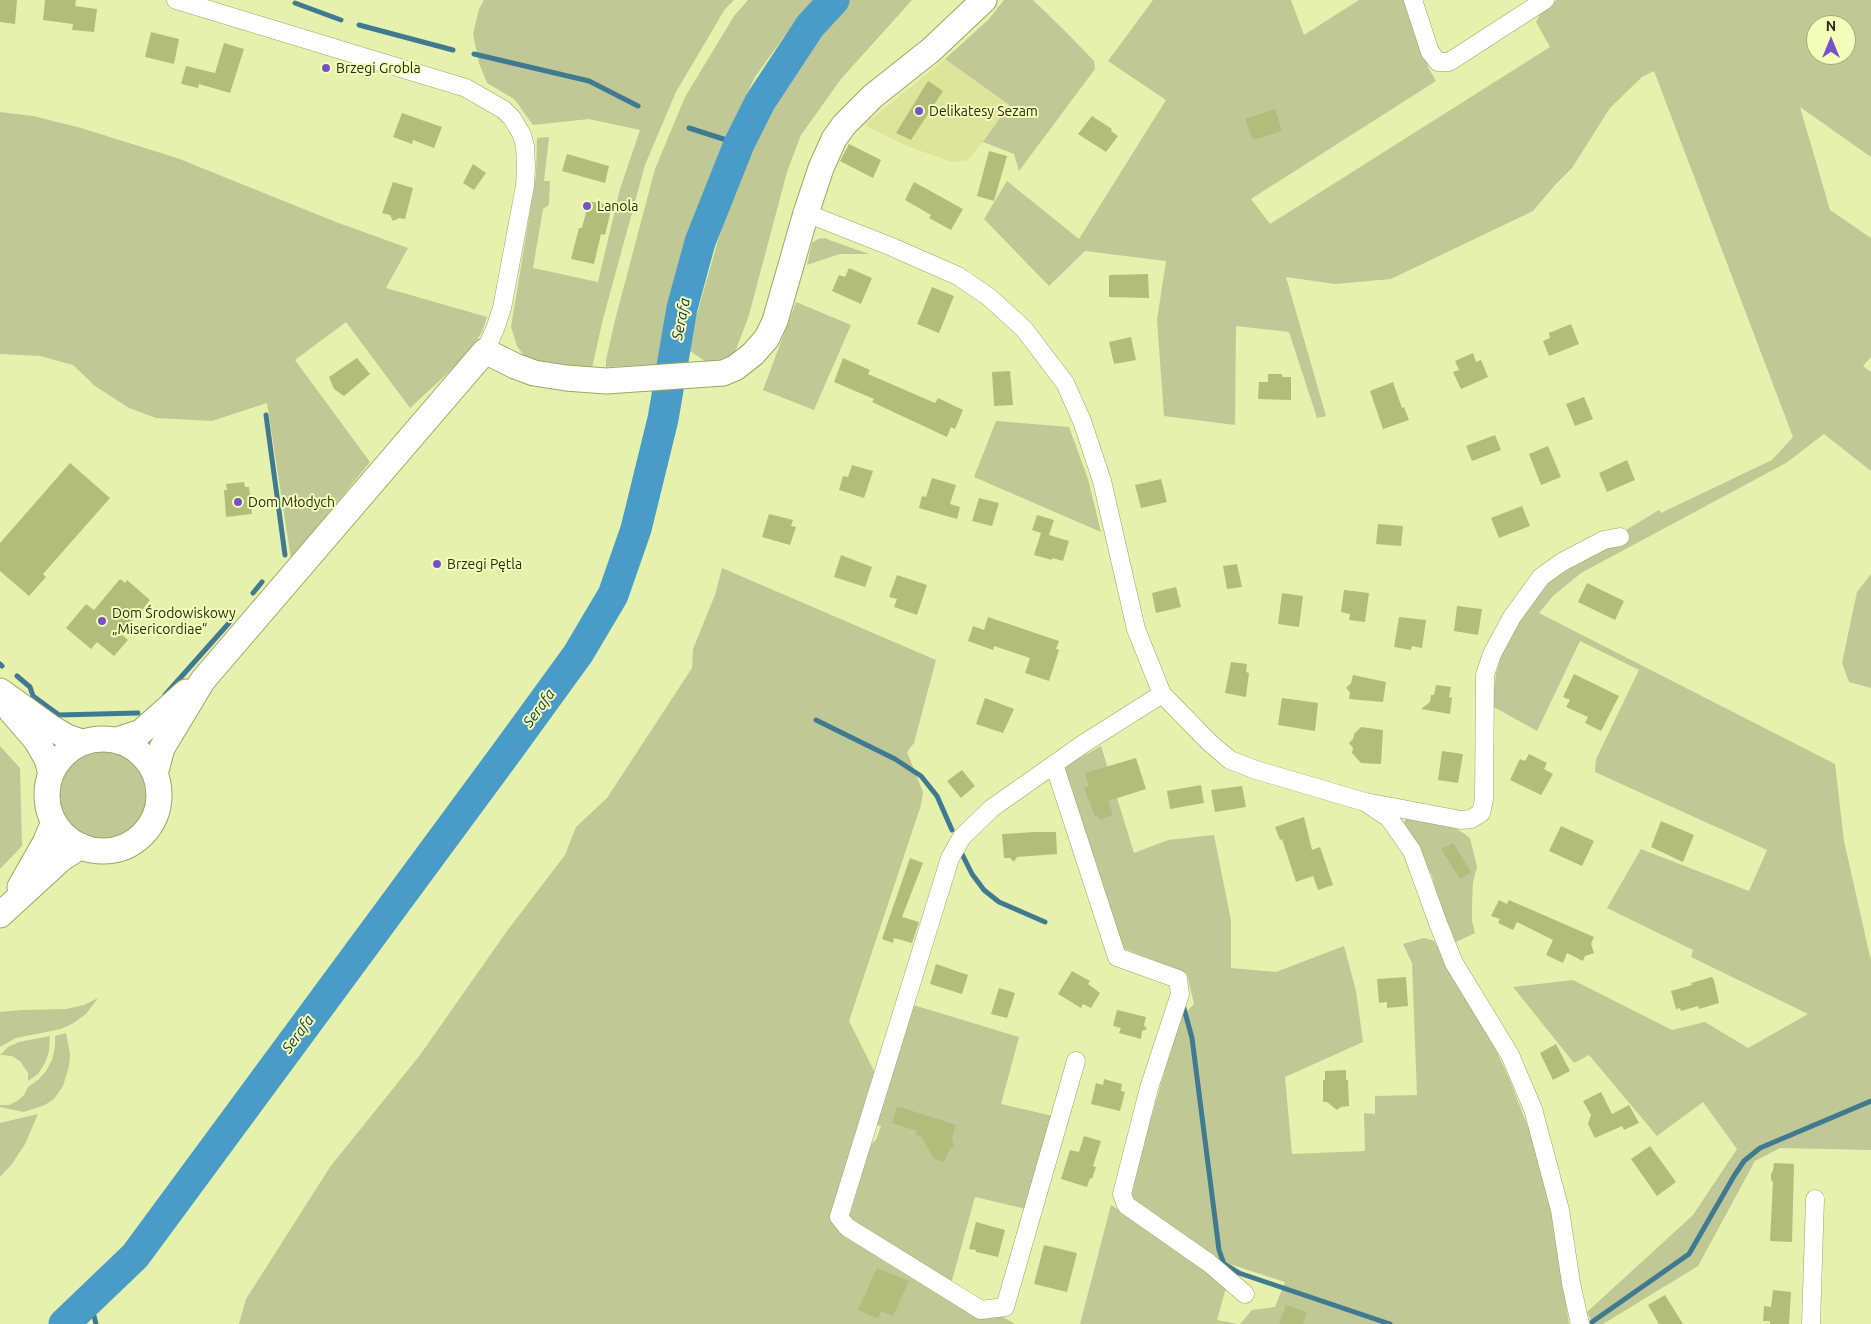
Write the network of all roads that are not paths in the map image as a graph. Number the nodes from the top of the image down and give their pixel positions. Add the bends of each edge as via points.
1 (176, 0) edge
2 (984, 0) edge
3 (1413, 0) edge
4 (1545, 0) edge
5 (806, 213) junction
6 (485, 351) junction
7 (1620, 537) dead end
8 (203, 680) junction
9 (0, 691) edge
10 (1162, 694) junction
11 (0, 697) edge
12 (117, 740) junction
13 (82, 742) junction
14 (1054, 764) junction
15 (51, 774) junction
16 (155, 774) junction
17 (1365, 802) junction
18 (54, 822) junction
19 (81, 846) junction
20 (4, 911) edge
21 (1076, 1061) dead end
22 (1815, 1199) dead end
23 (1245, 1294) dead end
24 (1580, 1324) edge
25 (1811, 1324) edge

1 - 6 street via 466,88 512,118 525,146 525,186 502,308
2 - 5 street via 932,50 873,96 844,125 827,153
3 - 4 street via 1430,52 1438,62 1449,62
5 - 6 street via 775,321 753,354 735,368 711,375 606,381 534,373
5 - 10 street via 958,276 989,297 1024,329 1065,383 1082,420 1102,481 1136,629
6 - 8 street
7 - 17 street via 1604,540 1541,577 1512,617 1492,654 1485,675 1484,799 1481,812 1461,820
8 - 12 street via 141,732
8 - 16 street via 162,748
9 - 13 street via 66,737
10 - 14 street
10 - 17 street via 1230,760
11 - 15 street via 36,740
12 - 13 street
12 - 16 street via 140,752
13 - 15 street via 63,755
14 - 21 street via 992,808 962,838 950,858 839,1217 847,1227 981,1310 1005,1307
14 - 23 street via 1117,957 1178,980 1180,994 1148,1088 1122,1194 1126,1205 1209,1263
15 - 18 street via 47,798
16 - 19 street via 159,788 156,815 140,837 116,850 96,851
17 - 24 street via 1388,818 1412,851 1454,963 1510,1054 1529,1100 1560,1210
18 - 19 street via 66,838
18 - 20 street via 46,843
19 - 20 street via 61,859
22 - 25 street

